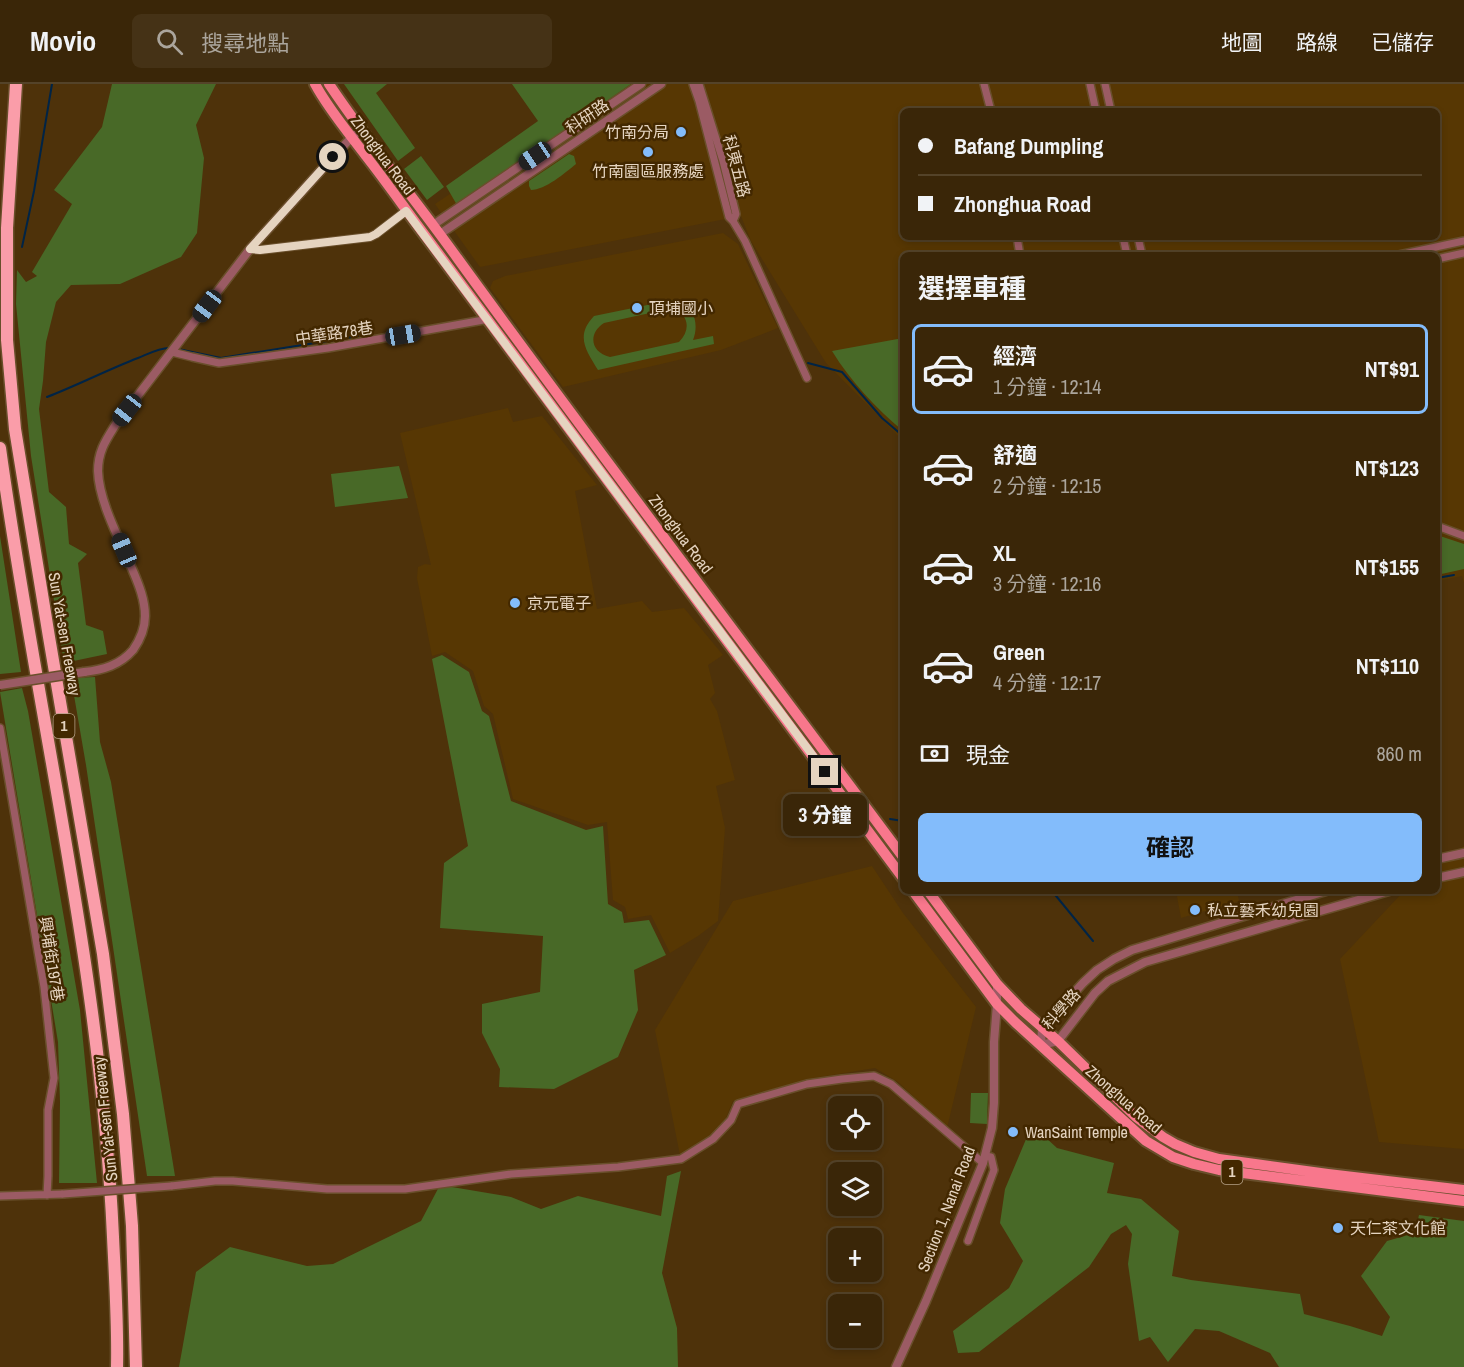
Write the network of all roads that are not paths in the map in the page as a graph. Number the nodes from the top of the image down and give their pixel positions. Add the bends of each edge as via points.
1 (16, 84) edge
2 (315, 84) edge
3 (329, 84) edge
4 (640, 84) edge
5 (661, 84) edge
6 (693, 84) edge
7 (699, 84) edge
8 (984, 84) edge
9 (1090, 84) edge
10 (1105, 84) edge
11 (990, 108) edge
12 (1095, 108) edge
13 (1110, 108) edge
14 (361, 130) junction
15 (351, 138) junction
16 (406, 211) junction
17 (734, 221) junction
18 (437, 229) junction
19 (1464, 241) edge
20 (250, 249) junction
21 (1413, 252) edge
22 (1464, 254) edge
23 (1440, 258) edge
24 (496, 312) junction
25 (487, 320) junction
26 (172, 352) junction
27 (807, 378) dead end
28 (0, 448) edge
29 (1440, 527) edge
30 (1464, 536) edge
31 (0, 685) edge
32 (0, 728) edge
33 (1464, 853) edge
34 (900, 854) edge
35 (1440, 858) edge
36 (1464, 872) edge
37 (900, 874) edge
38 (1440, 877) edge
39 (915, 894) edge
40 (930, 894) edge
41 (1316, 894) edge
42 (1379, 894) edge
43 (997, 984) junction
44 (997, 1004) junction
45 (1042, 1028) junction
46 (1058, 1041) junction
47 (1041, 1045) junction
48 (984, 1159) junction
49 (1408, 1189) junction
50 (1464, 1190) edge
51 (47, 1195) junction
52 (0, 1196) edge
53 (1464, 1202) edge
54 (968, 1241) dead end
55 (117, 1367) edge
56 (136, 1367) edge
57 (896, 1367) edge

1 - 56 highway, Sun Yat-sen Freeway / 1 via 7,228 7,340 14,418 103,954 132,1226
2 - 15 main road, Zhonghua Road
3 - 14 main road, Zhonghua Road
4 - 18 street, 科研路
5 - 18 street, 科研路
6 - 17 street, 科東五路 via 729,217
7 - 17 street, 科東五路 via 723,161 736,214
8 - 11 street
9 - 12 street
10 - 13 street
14 - 15 street
14 - 18 main road, Zhonghua Road
15 - 16 main road, Zhonghua Road
15 - 20 street
16 - 20 street via 370,237
16 - 25 main road, Zhonghua Road
17 - 27 street
18 - 24 main road, Zhonghua Road
19 - 21 street
20 - 26 street
22 - 23 street
24 - 25 street
24 - 34 main road, Zhonghua Road
25 - 26 street, 中華路78巷 via 219,363
25 - 37 main road, Zhonghua Road
26 - 31 street, bridge via 105,440 99,460 105,504 142,597 144,628 135,647 119,662 99,670
28 - 55 highway, Sun Yat-sen Freeway / 1 via 87,971 110,1177
29 - 30 street
32 - 51 street, 興埔街197巷 via 44,987 54,1078 48,1110
33 - 35 street
36 - 38 street
39 - 44 main road, Zhonghua Road / 1
40 - 43 main road, Zhonghua Road / 1
41 - 45 street, 科學路 via 1132,950 1097,970
42 - 46 street, 科學路 via 1145,962 1108,981
43 - 44 street, Section 1, Nanai Road
43 - 45 main road, Zhonghua Road / 1
44 - 47 main road, Zhonghua Road / 1
44 - 48 street, Section 1, Nanai Road via 992,1128
45 - 46 main road, Zhonghua Road / 1
45 - 47 street, 科學路
46 - 47 street, 科學路
46 - 49 main road, Zhonghua Road / 1 via 1136,1117 1163,1137 1194,1152
47 - 49 main road, Zhonghua Road / 1 via 1146,1141 1173,1156 1219,1170
48 - 51 street, bridge via 891,1084 874,1076 807,1084 738,1104 713,1139 681,1158 618,1167 511,1174 405,1189 215,1181
48 - 54 street via 991,1157 994,1170
48 - 57 street, Section 1, Nanai Road
49 - 50 main road, Zhonghua Road / 1
49 - 53 main road, Zhonghua Road / 1
51 - 52 street

